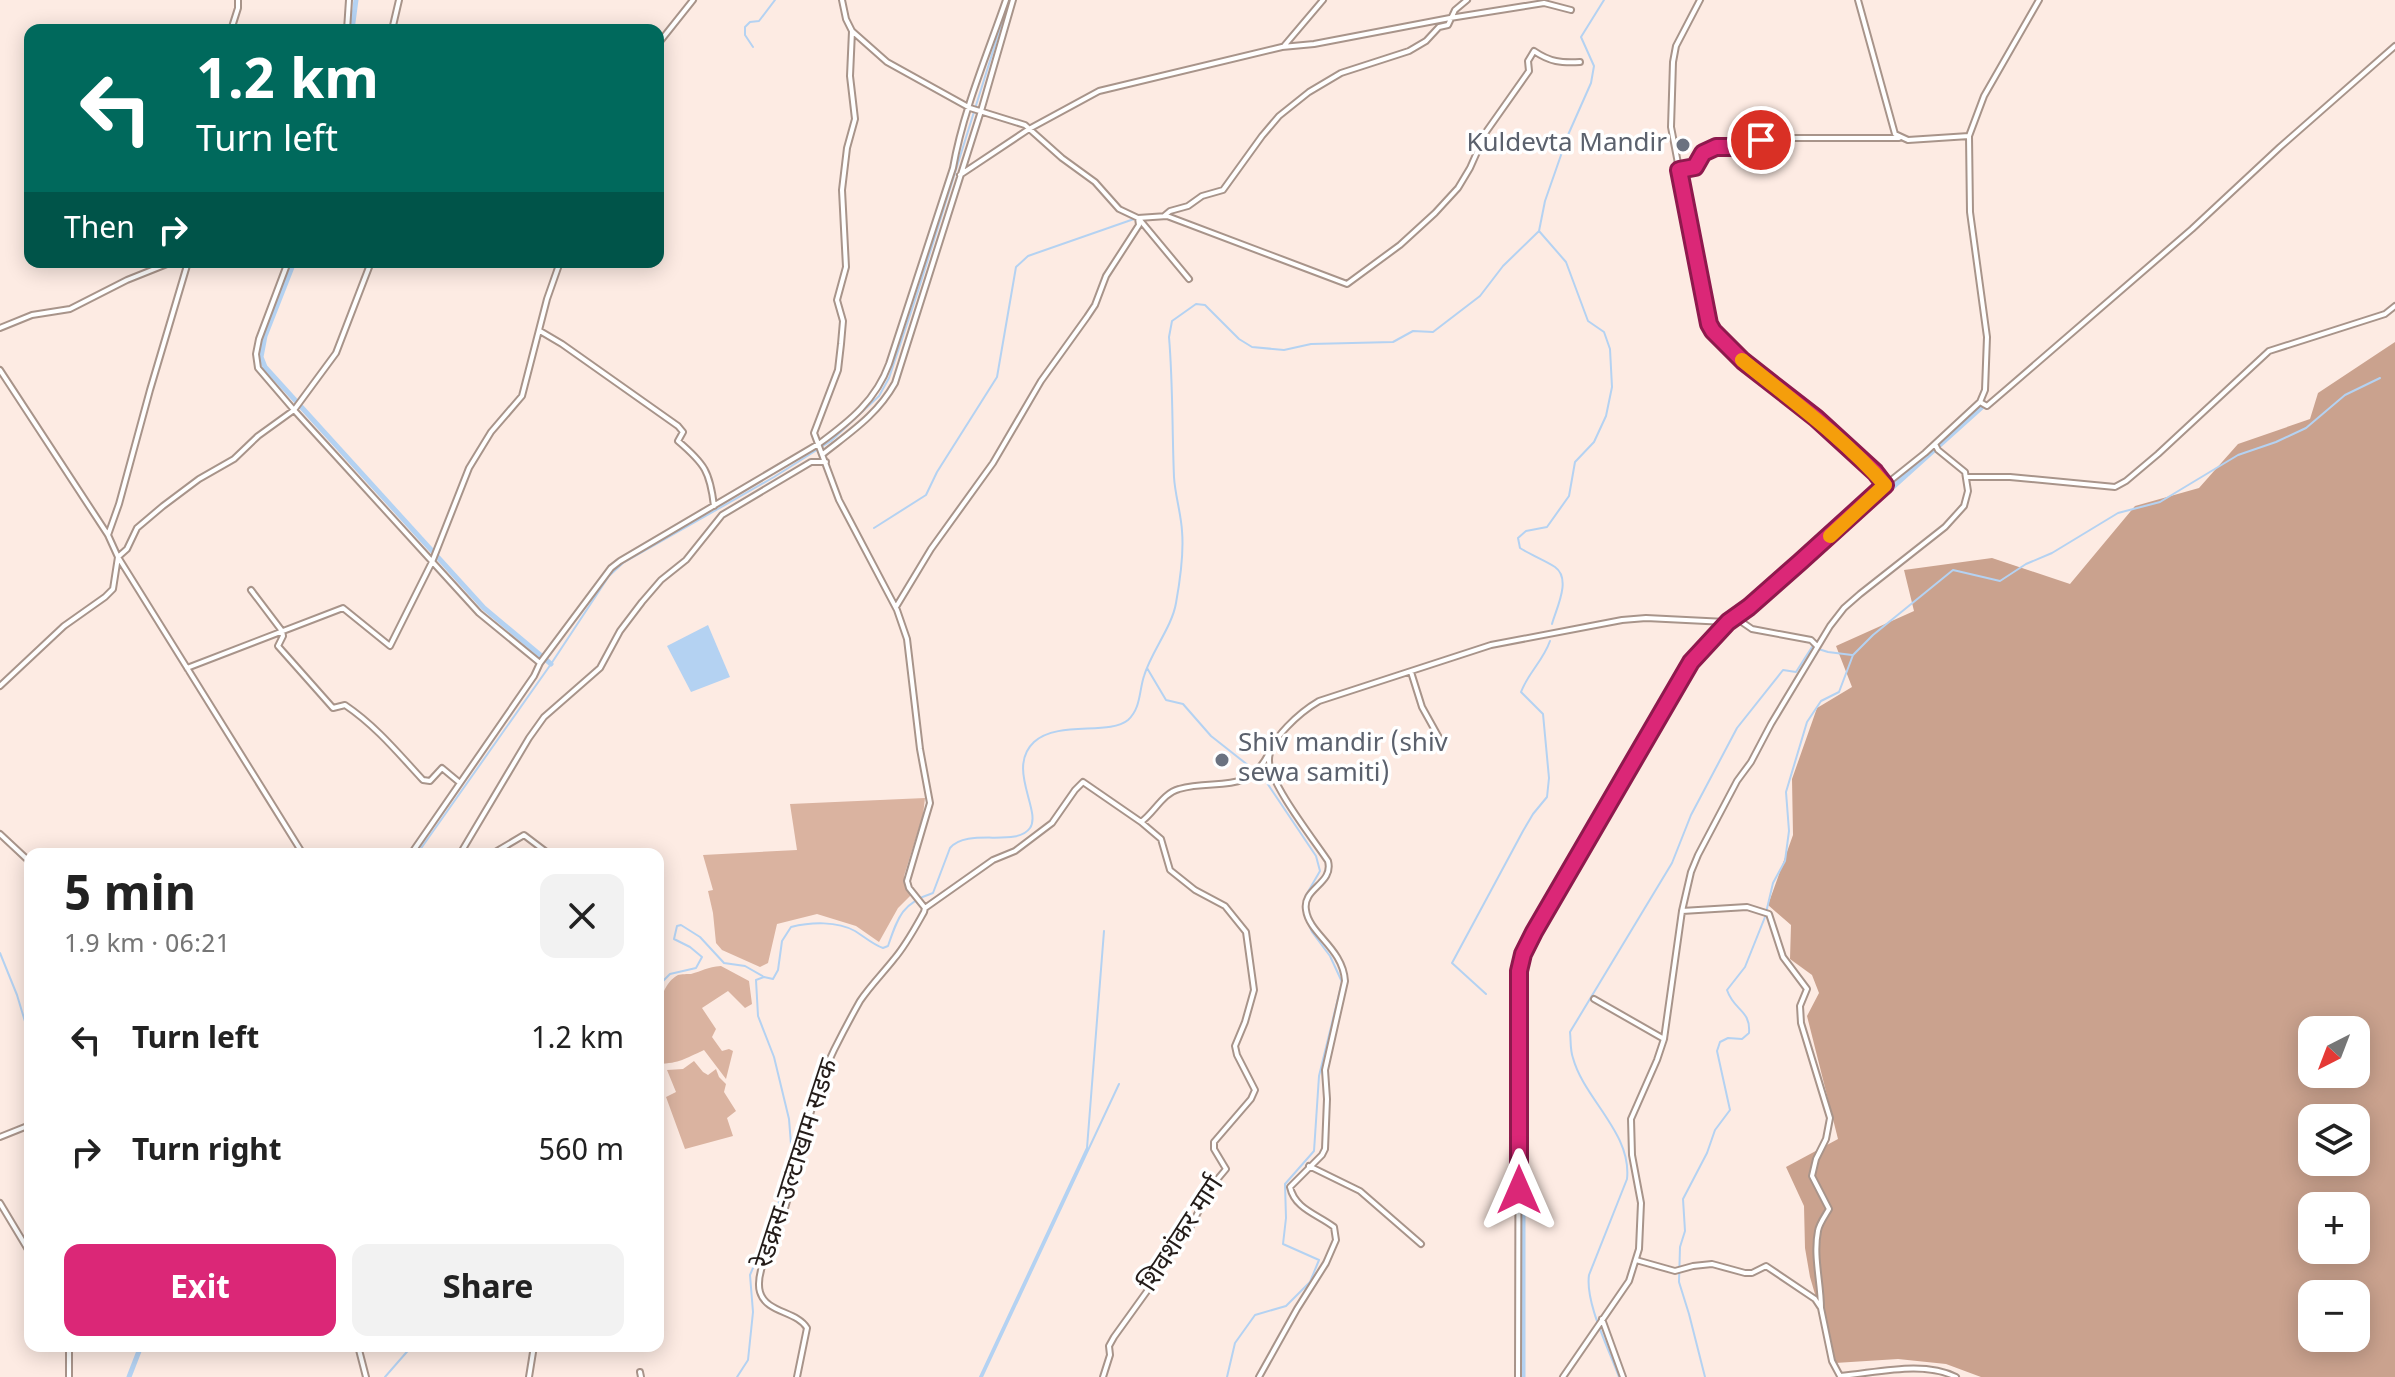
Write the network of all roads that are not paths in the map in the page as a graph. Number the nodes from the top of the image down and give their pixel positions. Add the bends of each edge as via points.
1 (238, 0) edge
2 (349, 0) edge
3 (399, 0) edge
4 (693, 0) edge
5 (842, 0) edge
6 (1006, 0) edge
7 (1013, 0) edge
8 (1323, 0) edge
9 (1467, 0) edge
10 (1700, 0) edge
11 (1858, 0) edge
12 (2039, 0) edge
13 (1543, 2) edge
14 (1571, 10) dead end
15 (1450, 18) junction
16 (233, 24) edge
17 (347, 24) edge
18 (393, 24) edge
19 (852, 31) junction
20 (664, 36) edge
21 (2395, 46) edge
22 (1282, 47) junction
23 (1580, 62) dead end
24 (970, 108) junction
25 (980, 110) junction
26 (1029, 129) junction
27 (1969, 136) junction
28 (1899, 138) junction
29 (1679, 170) junction
30 (960, 175) junction
31 (1164, 216) junction
32 (1138, 218) junction
33 (157, 268) edge
34 (186, 268) edge
35 (286, 268) edge
36 (369, 268) edge
37 (558, 268) edge
38 (1189, 279) dead end
39 (2395, 306) edge
40 (0, 328) edge
41 (540, 331) junction
42 (0, 370) edge
43 (1980, 402) junction
44 (294, 410) junction
45 (1935, 444) junction
46 (821, 448) junction
47 (826, 462) junction
48 (1966, 477) junction
49 (1885, 485) junction
50 (714, 506) junction
51 (108, 535) junction
52 (118, 557) junction
53 (432, 562) junction
54 (251, 590) dead end
55 (896, 607) junction
56 (1736, 618) junction
57 (1728, 622) junction
58 (282, 631) junction
59 (1817, 646) junction
60 (540, 663) junction
61 (187, 668) junction
62 (1411, 672) junction
63 (0, 686) edge
64 (1442, 743) dead end
65 (1271, 749) junction
66 (460, 783) junction
67 (1141, 822) junction
68 (0, 834) edge
69 (299, 848) edge
70 (415, 848) edge
71 (464, 848) edge
72 (502, 848) edge
73 (541, 848) edge
74 (24, 856) edge
75 (924, 906) junction
76 (1682, 911) junction
77 (1594, 999) dead end
78 (1664, 1039) junction
79 (24, 1127) edge
80 (0, 1137) edge
81 (1309, 1166) junction
82 (0, 1203) edge
83 (24, 1243) edge
84 (1421, 1244) dead end
85 (1636, 1260) junction
86 (1821, 1308) junction
87 (1600, 1322) junction
88 (70, 1352) edge
89 (359, 1352) edge
90 (533, 1352) edge
91 (363, 1370) junction
92 (1840, 1376) edge
93 (69, 1377) edge
94 (358, 1377) edge
95 (366, 1377) edge
96 (529, 1377) edge
97 (797, 1377) edge
98 (1103, 1377) edge
99 (1259, 1377) edge
100 (1518, 1377) edge
101 (1563, 1377) edge
102 (1623, 1377) edge
103 (1956, 1377) edge

1 - 16 street
2 - 17 street
3 - 18 street
4 - 20 street
5 - 19 street
6 - 24 street
7 - 25 street
8 - 22 street
9 - 15 street
10 - 29 street via 1673,62 1671,127
11 - 28 street
12 - 27 street via 1984,96
13 - 14 street
13 - 15 street
15 - 22 street
15 - 31 street via 1448,25 1409,51 1341,73 1309,92 1279,116 1223,190
19 - 24 street via 887,62
19 - 46 street via 855,119 842,190 846,267 837,300 843,321 838,370 814,433
21 - 43 street via 2008,388 1987,406
22 - 26 street via 1099,91
23 - 31 street via 1557,63 1534,51 1529,71 1486,132 1458,188 1400,245 1347,284
24 - 25 street
24 - 46 street via 882,383
25 - 26 street
25 - 30 street
26 - 30 street
26 - 32 street via 1095,182 1119,209
27 - 28 street
27 - 43 street via 1970,212 1987,337
28 - 29 street via 1761,140 1716,147 1703,153 1695,167
29 - 49 street via 1713,331
30 - 46 street via 895,383 868,419
31 - 32 street
32 - 38 street
32 - 55 street via 1095,305
33 - 40 street via 70,309 32,315
34 - 51 street
35 - 44 street via 256,354 258,368
36 - 44 street via 336,353
37 - 41 street
39 - 48 street via 2385,314 2269,351 2115,487
41 - 50 street via 678,426 683,432 678,441 710,476
41 - 53 street via 522,396 469,468
42 - 51 street
43 - 45 street
44 - 52 street via 234,459 163,506 137,528
44 - 53 street
45 - 48 street
45 - 49 street
46 - 47 street
46 - 50 street
47 - 55 street via 839,500
47 - 71 street via 811,462 722,515 620,631 600,668 555,706 529,738
48 - 59 street via 1968,491 1957,516 1844,608
49 - 56 street
50 - 60 street via 611,568
51 - 52 street
52 - 61 street
52 - 63 street via 113,589
53 - 58 street via 390,646 343,608
53 - 60 street via 479,613
54 - 58 street
55 - 75 street via 907,639 930,803 907,881
56 - 57 street
56 - 59 street via 1752,629 1811,640
57 - 62 street via 1622,620 1491,645
57 - 100 street via 1691,662 1523,954
58 - 61 street
58 - 66 street via 278,646 333,708 345,705 365,718 423,780 430,781 442,768
59 - 76 street via 1702,846
60 - 66 street
61 - 69 street
62 - 64 street
62 - 65 street via 1319,701 1288,726
65 - 67 street via 1254,775 1179,788
65 - 81 street via 1275,781 1330,870 1309,895 1305,910 1344,967 1325,1070 1325,1149
66 - 70 street
67 - 75 street via 1083,782 1052,823
67 - 98 street, शिवशंकर मार्ग via 1161,839 1170,870 1225,906 1246,932 1254,990 1235,1046 1255,1090 1214,1142 1226,1169 1114,1337
68 - 74 street
72 - 73 street via 524,835
75 - 97 street, रेडक्रस-उल्टाखाम सडक via 834,1050 762,1265 760,1294 807,1328
76 - 78 street
76 - 86 street via 1747,907 1769,914 1783,957 1807,989 1801,1023 1830,1118 1812,1176 1829,1209 1818,1229
77 - 78 street
78 - 85 street via 1631,1119 1641,1203
79 - 80 street
81 - 84 street via 1360,1191
81 - 99 street via 1290,1187 1292,1194 1309,1213 1334,1227 1336,1240
82 - 83 street
85 - 86 street via 1678,1271 1712,1264 1752,1273 1766,1266
85 - 87 street via 1629,1281
86 - 92 street
87 - 101 street
87 - 102 street
88 - 93 street
89 - 91 street
90 - 96 street
91 - 94 street
91 - 95 street
92 - 103 street via 1910,1369 1943,1370

